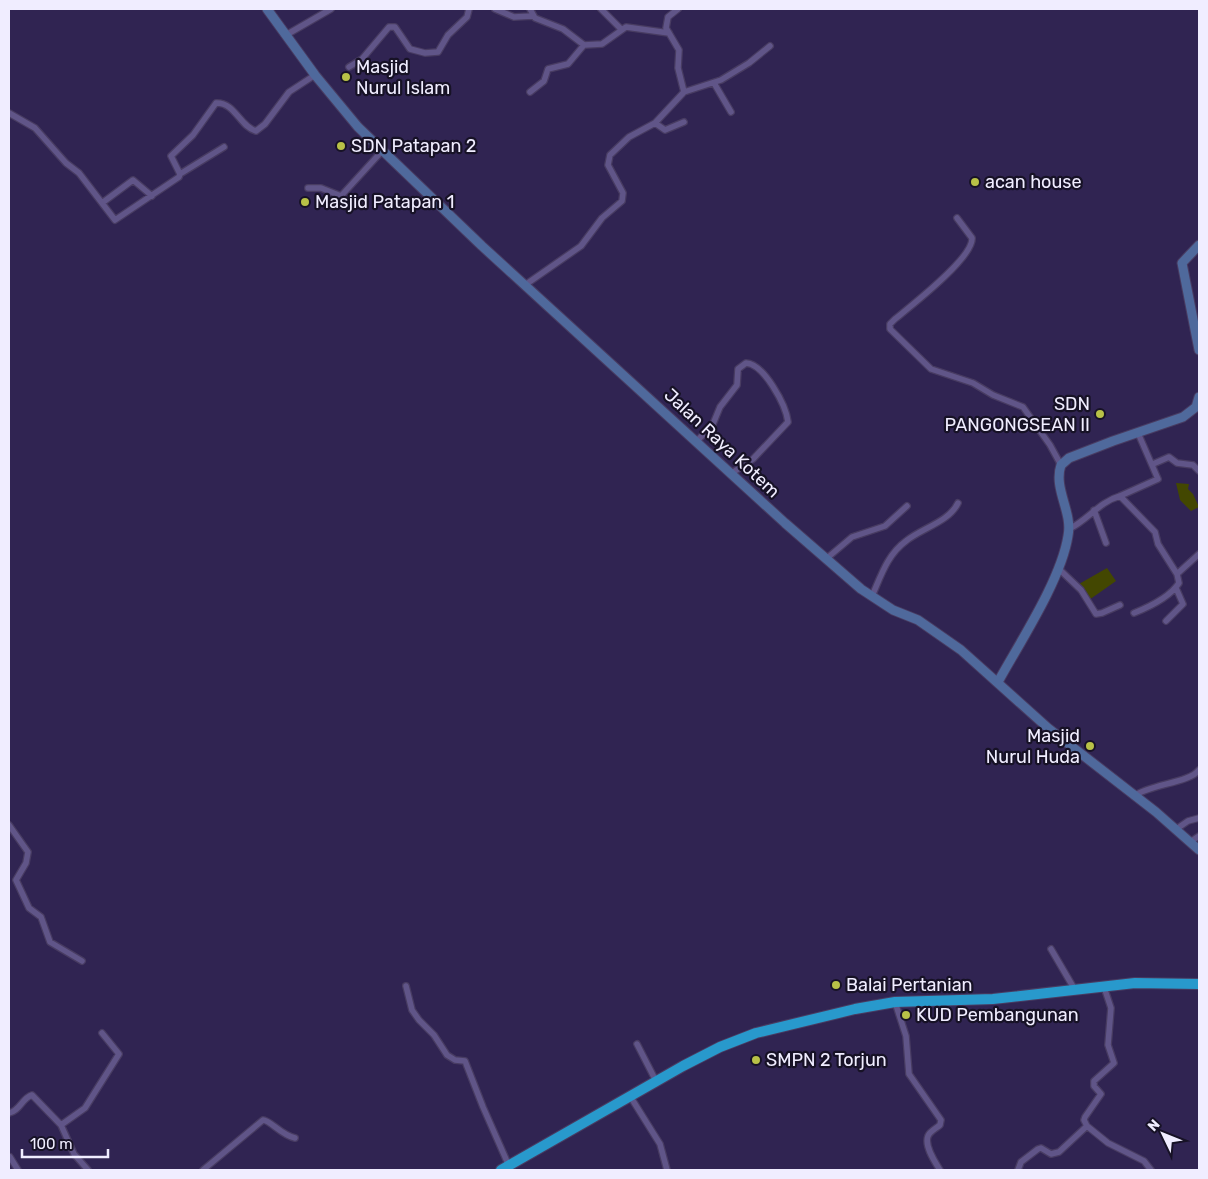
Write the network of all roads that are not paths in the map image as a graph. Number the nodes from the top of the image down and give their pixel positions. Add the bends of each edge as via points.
1 (267, 9) edge
2 (331, 9) edge
3 (469, 9) edge
4 (495, 9) edge
5 (530, 9) edge
6 (601, 9) edge
7 (678, 9) edge
8 (533, 16) junction
9 (621, 29) junction
10 (286, 34) junction
11 (668, 34) junction
12 (584, 45) junction
13 (770, 46) dead end
14 (349, 66) dead end
15 (315, 75) junction
16 (714, 83) junction
17 (530, 92) dead end
18 (684, 92) junction
19 (731, 112) dead end
20 (9, 113) edge
21 (684, 122) dead end
22 (655, 123) junction
23 (224, 148) dead end
24 (383, 150) junction
25 (180, 174) junction
26 (308, 188) dead end
27 (152, 196) junction
28 (102, 203) junction
29 (957, 218) dead end
30 (1199, 245) edge
31 (525, 285) junction
32 (1199, 350) edge
33 (1199, 398) edge
34 (1198, 408) edge
35 (1138, 433) junction
36 (697, 441) junction
37 (1060, 464) junction
38 (1152, 464) junction
39 (1199, 471) edge
40 (732, 473) junction
41 (1120, 496) junction
42 (958, 502) dead end
43 (907, 506) dead end
44 (1094, 510) junction
45 (1069, 529) junction
46 (1106, 543) dead end
47 (1199, 554) edge
48 (826, 559) junction
49 (1059, 568) junction
50 (1177, 574) junction
51 (1176, 588) junction
52 (872, 596) junction
53 (1120, 605) dead end
54 (1134, 613) dead end
55 (1166, 621) dead end
56 (998, 682) junction
57 (1199, 770) edge
58 (1134, 796) junction
59 (1199, 818) edge
60 (9, 825) edge
61 (1175, 830) junction
62 (1199, 836) edge
63 (1190, 842) junction
64 (1199, 850) edge
65 (1051, 949) dead end
66 (82, 960) dead end
67 (1199, 984) edge
68 (406, 986) dead end
69 (1104, 986) junction
70 (1075, 990) junction
71 (896, 1002) junction
72 (102, 1033) dead end
73 (637, 1044) dead end
74 (656, 1081) junction
75 (630, 1096) junction
76 (9, 1113) edge
77 (61, 1125) junction
78 (1087, 1126) junction
79 (294, 1138) dead end
80 (10, 1157) dead end
81 (505, 1168) edge
82 (18, 1170) edge
83 (88, 1170) edge
84 (204, 1170) edge
85 (667, 1170) edge
86 (940, 1170) edge
87 (1018, 1170) edge
88 (1151, 1170) edge

1 - 10 street, Jalan Raya Kotem
2 - 10 street
3 - 14 street via 467,17 448,36 438,52 410,49 395,27 389,27 362,59
4 - 8 street via 514,16
5 - 8 street
6 - 9 street
7 - 11 street via 666,22
8 - 12 street via 563,29
9 - 11 street via 632,27
9 - 12 street via 602,44
10 - 15 street, Jalan Raya Kotem
11 - 18 street via 679,50 678,68
12 - 17 street via 568,64 548,69 544,81
13 - 16 street via 749,64
15 - 24 street, Jalan Raya Kotem via 358,127
15 - 25 street via 289,92 256,131 247,127 223,103 216,103 193,135 171,156
16 - 18 street
16 - 19 street
18 - 22 street
20 - 28 street via 35,128 79,173
21 - 22 street via 665,130
22 - 31 street via 629,137 610,154 608,165 623,193 622,201 602,218 581,246
23 - 25 street
24 - 26 street via 341,196 321,188
24 - 31 street, Jalan Raya Kotem
25 - 27 street
27 - 28 street via 133,180
27 - 28 street via 115,220
29 - 37 street via 972,238 971,248 890,324 890,330 931,369 973,383 1023,407
30 - 32 street via 1182,263
31 - 36 street, Jalan Raya Kotem
33 - 34 street
34 - 35 street
35 - 37 street
35 - 38 street
36 - 40 street, Jalan Raya Kotem
36 - 40 street via 713,424 720,407 734,390 738,369 746,363 756,365 778,391 788,422 753,458
37 - 45 street via 1059,484
38 - 39 street via 1169,457 1174,462 1193,465
38 - 41 street via 1158,479
40 - 48 street, Jalan Raya Kotem
41 - 44 street
41 - 50 street via 1155,532 1164,555
42 - 52 street via 956,508 942,519 901,545 884,567
43 - 48 street via 885,526 852,536
44 - 45 street via 1087,519
44 - 46 street
45 - 49 street
47 - 50 street
48 - 52 street, Jalan Raya Kotem
49 - 53 street via 1081,590 1096,614
49 - 56 street
50 - 51 street via 1179,584
51 - 54 street
51 - 55 street via 1183,604
52 - 56 street, Jalan Raya Kotem via 939,633
56 - 58 street, Jalan Raya Kotem via 1048,728
57 - 58 street via 1192,776 1151,787
58 - 61 street, Jalan Raya Kotem
59 - 61 street
60 - 66 street via 28,852 16,880 29,908 42,917 50,942
61 - 63 street, Jalan Raya Kotem
62 - 63 street
63 - 64 street, Jalan Raya Kotem
65 - 70 street
67 - 69 highway via 1148,982
68 - 81 street via 412,1010 419,1020 447,1054 465,1062
69 - 70 highway
69 - 78 street via 1111,1008 1108,1045 1114,1063 1094,1081 1101,1094 1085,1117
70 - 71 highway via 977,1001
71 - 74 highway via 756,1033 720,1047
71 - 86 street via 906,1036 909,1074 941,1120 927,1139
72 - 77 street via 119,1054 85,1108
73 - 74 street
74 - 75 highway
75 - 81 highway
75 - 85 street via 660,1144
76 - 77 street via 32,1095
77 - 83 street via 74,1154
78 - 87 street via 1059,1152 1051,1154 1038,1149 1022,1162
78 - 88 street via 1108,1143 1144,1161
79 - 84 street via 263,1120
80 - 82 street

